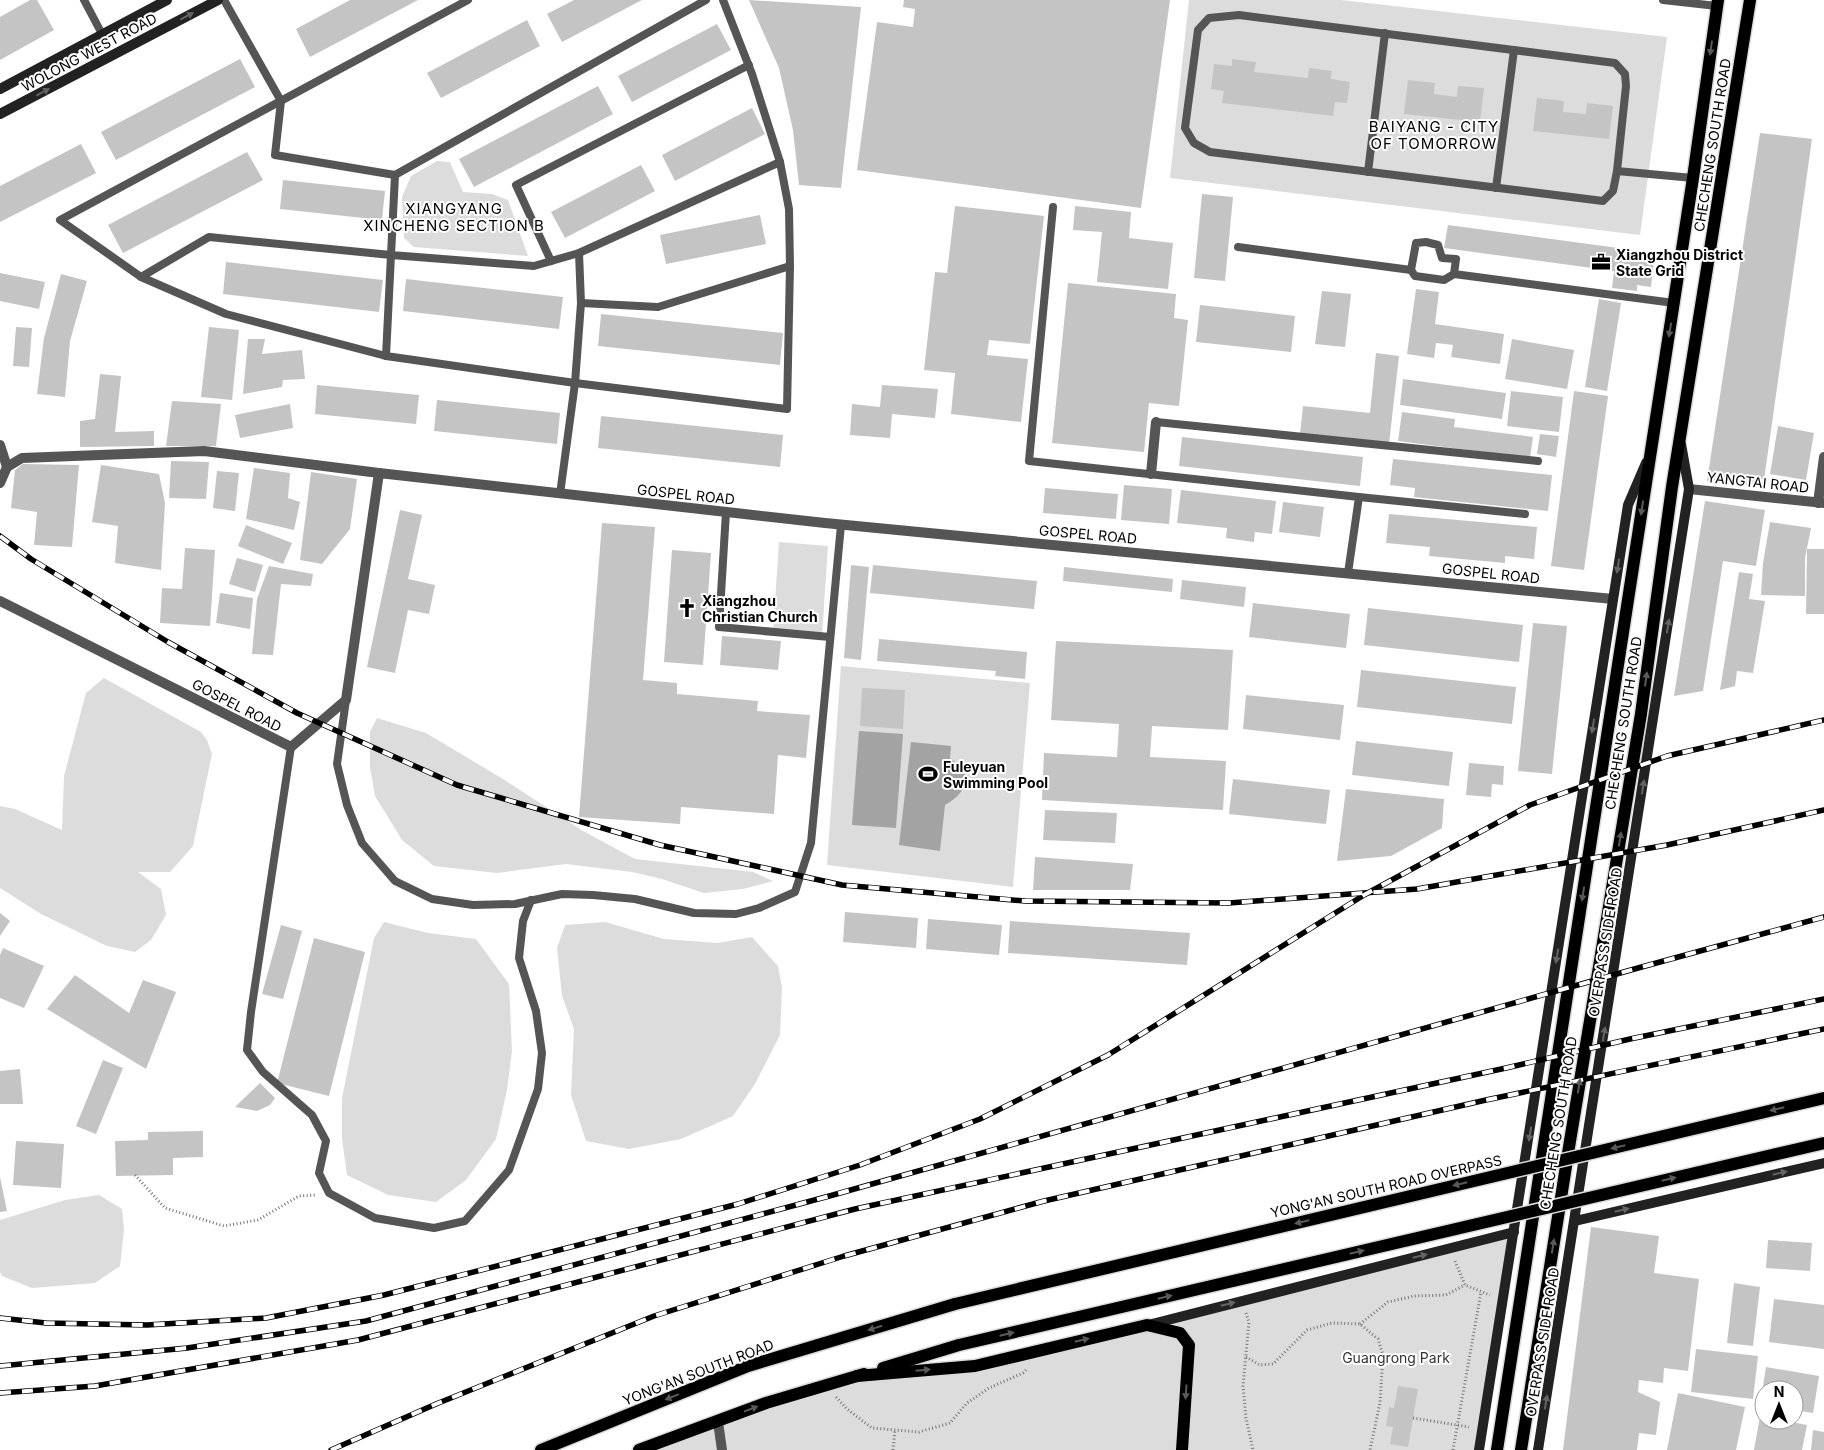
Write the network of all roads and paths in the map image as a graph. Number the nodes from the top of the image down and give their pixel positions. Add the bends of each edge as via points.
1 (84, 0) edge
2 (167, 0) edge
3 (218, 0) edge
4 (224, 0) edge
5 (468, 0) edge
6 (706, 0) edge
7 (722, 0) edge
8 (1663, 0) edge
9 (1750, 0) edge
10 (1718, 3) edge
11 (1385, 33) junction
12 (102, 34) junction
13 (1514, 50) junction
14 (749, 65) junction
15 (0, 89) edge
16 (281, 101) junction
17 (0, 114) edge
18 (780, 162) junction
19 (1617, 170) junction
20 (1368, 172) junction
21 (394, 175) junction
22 (1693, 178) junction
23 (1496, 188) junction
24 (1053, 207) dead end
25 (1238, 247) dead end
26 (579, 253) junction
27 (391, 255) junction
28 (551, 261) junction
29 (790, 266) junction
30 (1411, 270) junction
31 (1454, 274) junction
32 (141, 277) junction
33 (581, 303) junction
34 (1674, 303) junction
35 (386, 356) junction
36 (576, 383) junction
37 (1156, 422) joint
38 (1680, 439) junction
39 (0, 445) edge
40 (1651, 452) junction
41 (1824, 457) edge
42 (1538, 461) dead end
43 (7, 467) junction
44 (379, 473) junction
45 (1151, 474) junction
46 (0, 483) edge
47 (1689, 489) junction
48 (560, 494) junction
49 (1358, 497) junction
50 (1821, 503) edge
51 (726, 512) junction
52 (1526, 514) dead end
53 (841, 525) junction
54 (1348, 572) junction
55 (1613, 599) junction
56 (0, 601) edge
57 (830, 637) junction
58 (346, 700) junction
59 (291, 747) junction
60 (531, 900) junction
61 (1824, 1098) edge
62 (1824, 1143) edge
63 (1824, 1163) edge
64 (135, 1175) dead end
65 (329, 1193) junction
66 (1575, 1221) junction
67 (1514, 1232) junction
68 (1453, 1248) junction
69 (1465, 1285) junction
70 (1481, 1292) junction
71 (1504, 1295) junction
72 (1240, 1301) junction
73 (955, 1304) joint
74 (1360, 1324) junction
75 (1147, 1325) junction
76 (1246, 1357) junction
77 (1030, 1367) dead end
78 (857, 1376) junction
79 (825, 1386) junction
80 (1413, 1418) dead end
81 (718, 1422) junction
82 (1458, 1425) junction
83 (1482, 1429) junction
84 (895, 1430) junction
85 (541, 1450) edge
86 (639, 1450) edge
87 (722, 1450) edge
88 (893, 1450) edge
89 (1182, 1450) edge
90 (1254, 1450) edge
91 (1370, 1450) edge
92 (1454, 1450) edge
93 (1479, 1450) edge
94 (1497, 1450) edge
95 (1521, 1450) edge
96 (1538, 1450) edge

1 - 12 lane
2 - 12 street, WOLONG WEST ROAD
17 -> 3 street, WOLONG WEST ROAD
4 - 16 lane
5 - 16 lane
6 - 21 lane
7 - 14 lane
8 - 10 lane
9 - 38 main road, CHECHENG SOUTH ROAD
10 -> 22 main road, CHECHENG SOUTH ROAD
11 - 13 lane
11 - 20 lane
11 - 20 lane via 1238,15 1210,18 1198,30 1185,128 1194,143 1210,152
12 - 15 street, WOLONG WEST ROAD
13 - 19 lane via 1615,63 1625,74
13 - 23 lane
14 - 18 lane
14 - 28 lane via 516,186
16 - 21 lane via 275,155
16 - 32 lane via 60,220
18 - 26 lane
18 - 29 lane via 789,209
19 - 22 lane
19 - 23 lane via 1613,191 1603,201
20 - 23 lane
21 - 27 lane
22 - 34 main road, CHECHENG SOUTH ROAD
24 - 45 lane via 1029,461
25 - 30 lane
26 - 28 lane
26 - 33 lane
27 - 28 lane via 534,266
27 - 32 lane via 208,237
27 - 35 lane
29 - 33 lane via 658,307
29 - 36 lane via 787,409
30 - 31 lane via 1415,276 1444,280
30 - 31 lane via 1416,243 1426,242 1438,245 1442,258 1456,259
31 - 34 lane
32 - 35 lane via 226,314
33 - 36 lane
34 -> 40 main road, CHECHENG SOUTH ROAD
35 - 36 lane
36 - 48 lane
37 - 42 lane
37 - 45 street
38 - 47 street, OVERPASS SIDE ROAD
95 -> 38 main road, CHECHENG SOUTH ROAD via 1641,714
39 - 43 street
40 -> 55 street via 1628,505
40 -> 94 main road, CHECHENG SOUTH ROAD
41 - 50 street
43 - 44 street, GOSPEL ROAD via 22,458 204,451
43 - 46 street
44 - 48 street, GOSPEL ROAD
44 - 58 street
45 - 49 lane
47 - 50 street, YANGTAI ROAD
66 -> 47 street, OVERPASS SIDE ROAD
48 - 51 street, GOSPEL ROAD
49 - 52 lane
49 - 54 lane
51 - 53 street, GOSPEL ROAD
51 - 57 lane via 719,627
53 - 54 street, GOSPEL ROAD
53 - 57 lane
54 - 55 street, GOSPEL ROAD
55 -> 67 street
56 - 59 street, GOSPEL ROAD
57 - 60 lane via 811,844 795,892 760,908 736,914 694,914 635,899 593,895 562,894
58 - 59 street, GOSPEL ROAD
58 - 60 lane via 338,764 347,804 362,843 395,880 432,899 472,905 515,904
59 - 65 lane via 247,1050 263,1072 312,1115 326,1141 319,1173
60 - 65 lane via 523,921 519,958 536,1011 542,1053 538,1089 510,1170 465,1221 434,1228 375,1218
61 -> 73 main road, YONG'AN SOUTH ROAD OVERPASS, bridge
78 -> 62 main road, bridge via 960,1345
66 -> 63 street
64 - 65 path via 166,1208 224,1226 258,1220 300,1196
96 -> 66 street, OVERPASS SIDE ROAD
67 - 68 street
67 - 71 street
68 - 69 path via 1455,1263
72 -> 68 street
69 - 70 path
69 - 74 path via 1446,1295 1414,1296 1388,1302
70 - 71 path
70 - 82 path
71 - 83 street
75 -> 72 street
72 - 76 path via 1250,1322
73 -> 85 main road, YONG'AN SOUTH ROAD via 748,1366
74 - 76 path via 1332,1323 1307,1330 1273,1364 1260,1365
74 - 91 path via 1378,1339 1383,1355 1380,1403
78 -> 75 main road via 974,1366
75 -> 89 main road via 1180,1333 1189,1345
76 - 90 path via 1243,1386
77 - 84 path via 967,1403 950,1423 920,1432
78 - 79 main road
81 -> 79 main road via 766,1403
79 - 84 path via 847,1410 872,1428
80 - 82 path
81 - 86 main road
81 - 87 street
82 - 83 path
82 - 92 path
83 - 93 street
84 - 88 path

